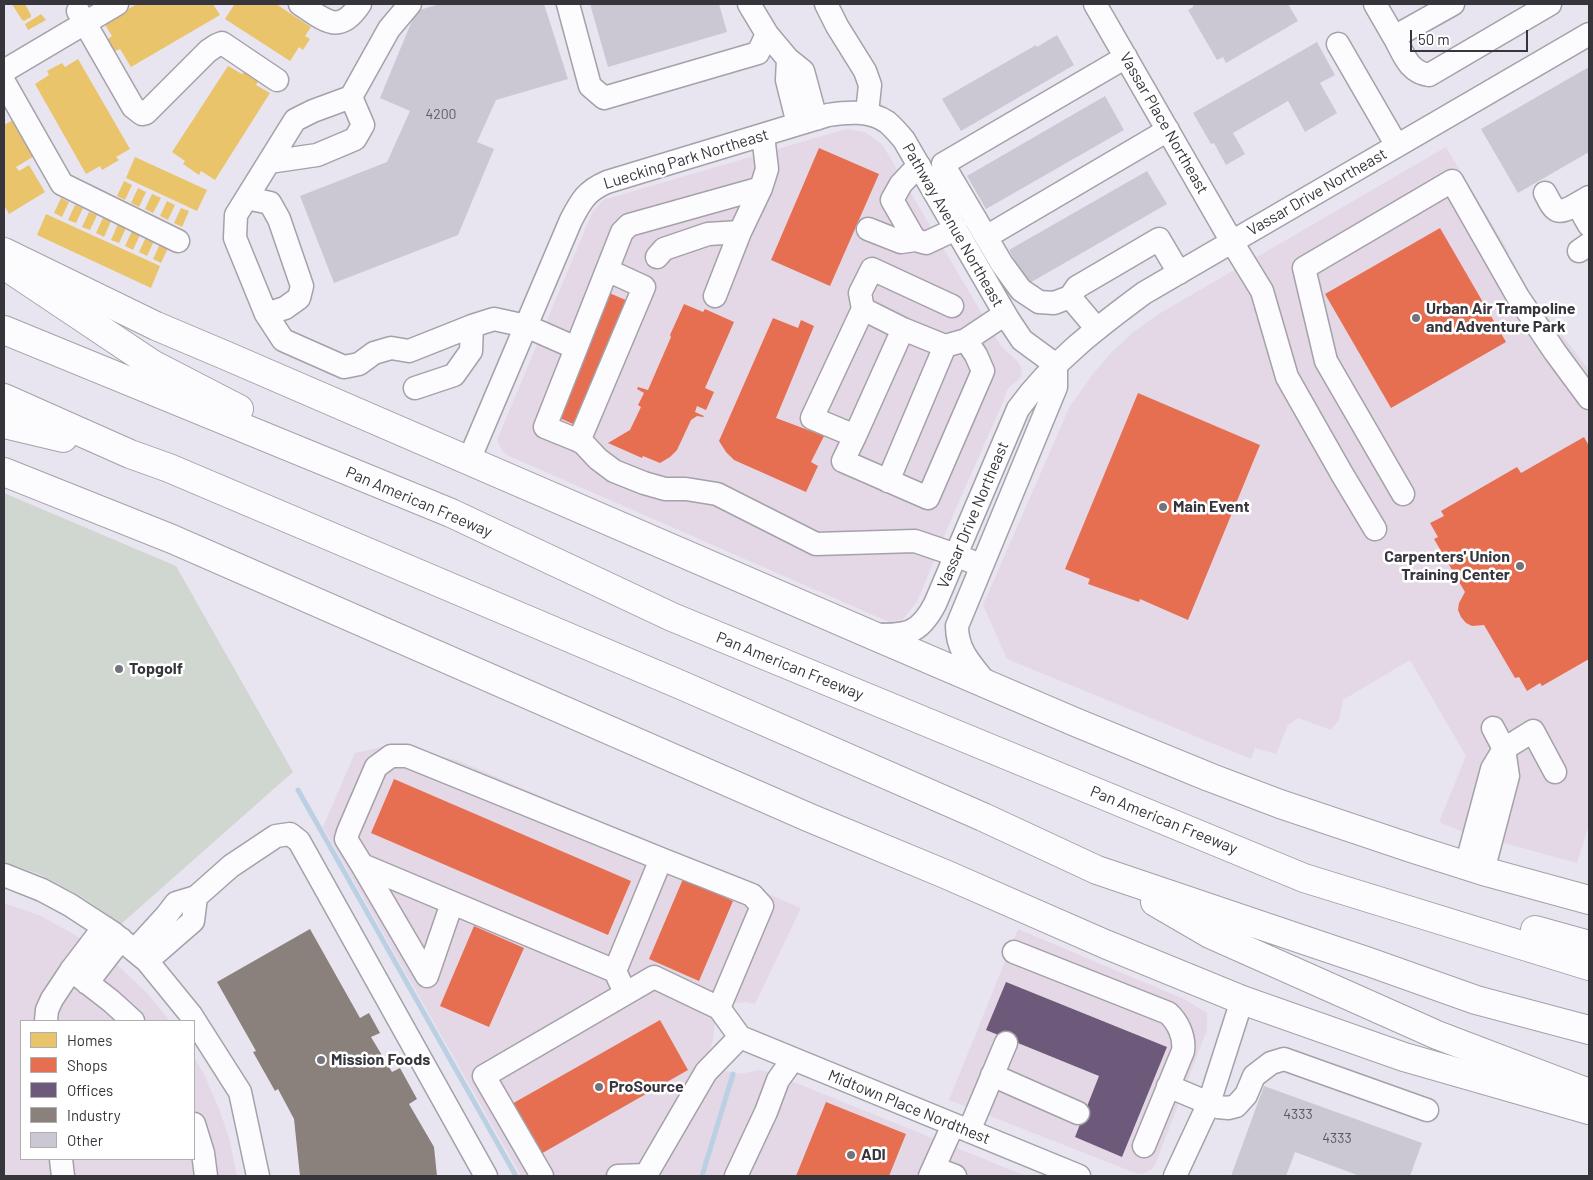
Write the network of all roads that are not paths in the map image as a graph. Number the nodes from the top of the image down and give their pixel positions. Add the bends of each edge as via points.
1 (117, 4) edge
2 (300, 4) edge
3 (324, 4) edge
4 (360, 4) edge
5 (410, 4) edge
6 (568, 4) edge
7 (749, 4) edge
8 (826, 4) edge
9 (1095, 4) edge
10 (1375, 4) edge
11 (1453, 4) edge
12 (1550, 4) edge
13 (84, 13) edge
14 (343, 21) junction
15 (767, 34) junction
16 (1589, 34) edge
17 (1394, 37) junction
18 (1338, 44) dead end
19 (4, 55) edge
20 (1126, 57) junction
21 (4, 71) edge
22 (277, 80) dead end
23 (4, 82) edge
24 (351, 97) junction
25 (867, 113) junction
26 (807, 121) junction
27 (1168, 130) junction
28 (763, 135) junction
29 (1397, 146) junction
30 (269, 162) junction
31 (919, 165) junction
32 (761, 188) junction
33 (1545, 192) dead end
34 (247, 198) junction
35 (1583, 201) edge
36 (1589, 225) edge
37 (868, 229) dead end
38 (956, 229) junction
39 (740, 232) junction
40 (986, 237) junction
41 (915, 240) junction
42 (178, 241) dead end
43 (1232, 242) junction
44 (4, 252) edge
45 (660, 259) dead end
46 (4, 265) edge
47 (607, 270) junction
48 (1179, 273) junction
49 (715, 296) dead end
50 (1070, 297) junction
51 (952, 306) dead end
52 (863, 309) junction
53 (266, 314) junction
54 (1005, 314) junction
55 (472, 326) junction
56 (526, 326) junction
57 (903, 329) junction
58 (1097, 329) junction
59 (4, 330) edge
60 (956, 343) junction
61 (576, 348) junction
62 (1056, 365) junction
63 (415, 388) dead end
64 (4, 398) edge
65 (1589, 398) edge
66 (4, 424) edge
67 (855, 436) junction
68 (579, 441) junction
69 (130, 454) junction
70 (468, 460) junction
71 (4, 472) edge
72 (888, 481) junction
73 (1403, 494) dead end
74 (451, 513) junction
75 (1375, 529) dead end
76 (956, 555) junction
77 (982, 566) junction
78 (872, 635) junction
79 (986, 683) junction
80 (1493, 728) dead end
81 (1504, 749) junction
82 (1556, 772) dead end
83 (660, 858) junction
84 (362, 865) junction
85 (1474, 868) junction
86 (1097, 870) junction
87 (4, 875) edge
88 (1589, 900) edge
89 (452, 902) junction
90 (1427, 916) junction
91 (127, 944) junction
92 (1589, 945) edge
93 (1014, 952) dead end
94 (1589, 966) edge
95 (615, 971) junction
96 (79, 977) junction
97 (626, 993) junction
98 (1242, 1000) junction
99 (719, 1008) junction
100 (46, 1020) edge
101 (132, 1020) edge
102 (194, 1020) edge
103 (195, 1021) edge
104 (1589, 1030) edge
105 (740, 1037) junction
106 (1006, 1043) dead end
107 (793, 1059) junction
108 (992, 1076) junction
109 (1168, 1086) junction
110 (1589, 1093) edge
111 (1209, 1103) junction
112 (1427, 1110) dead end
113 (1589, 1110) edge
114 (1078, 1113) dead end
115 (195, 1127) edge
116 (961, 1128) junction
117 (1144, 1146) dead end
118 (61, 1160) edge
119 (932, 1172) edge
120 (62, 1176) edge
121 (206, 1176) edge
122 (258, 1176) edge
123 (486, 1176) edge
124 (542, 1176) edge
125 (618, 1176) edge
126 (736, 1176) edge
127 (956, 1176) edge
128 (1079, 1176) edge
129 (1175, 1176) edge

1 - 13 street
2 - 14 street via 323,19 334,23
3 - 14 street
4 - 14 street
5 - 24 street via 389,29
6 - 15 street via 590,86 604,98 758,53
7 - 15 street
8 - 25 street via 865,70 870,85
9 - 20 street, Vassar Place Northeast
10 - 17 street
11 - 17 street
12 - 17 street via 1429,75 1411,68
13 - 19 street
13 - 21 street
13 - 22 street via 133,107 142,114 208,51 222,43
15 - 26 street via 788,59 787,80
16 - 29 street, Vassar Drive Northeast
18 - 29 street
20 - 27 street, Vassar Place Northeast
20 - 40 street via 943,164
23 - 42 street via 62,184
24 - 30 street via 295,120
24 - 30 street via 363,124 355,139 317,155
25 - 26 street, Luecking Park Northeast via 847,112
25 - 31 street, Pathway Avenue Northeast via 887,122 904,140
26 - 28 street, Luecking Park Northeast
27 - 40 street
27 - 43 street, Vassar Place Northeast
28 - 32 street via 767,168
28 - 56 street, Luecking Park Northeast via 594,187 582,200 572,220
29 - 43 street, Vassar Drive Northeast
30 - 34 street
31 - 38 street, Pathway Avenue Northeast
31 - 41 street via 901,184 892,200
32 - 39 street
32 - 47 street via 629,225 622,232
33 - 35 street via 1557,211 1562,212
34 - 53 street via 236,215 234,238
34 - 53 street via 270,203 279,219 302,286 298,298 285,308
35 - 36 street
37 - 41 street via 901,242
38 - 41 street via 926,243
38 - 54 street, Pathway Avenue Northeast
39 - 45 street via 708,234 664,249
39 - 49 street
40 - 50 street via 1021,290 1039,302 1054,303
43 - 48 street, Vassar Drive Northeast
43 - 75 street, Vassar Place Northeast via 1262,291 1287,377
44 - 70 main road via 156,326
46 - 74 main road via 152,364
47 - 61 street
47 - 68 street via 644,287
48 - 50 street via 1159,239 1077,287
48 - 58 street, Vassar Drive Northeast via 1144,293
50 - 58 street
51 - 52 street via 872,269 860,293
52 - 57 street
52 - 67 street via 812,418
53 - 55 street via 283,340 344,367 359,364 374,353 391,348 409,351
54 - 60 street
54 - 62 street, Pathway Avenue Northeast via 1022,340
55 - 56 street via 494,319
55 - 63 street via 471,351 454,375
56 - 61 street
56 - 70 street, Luecking Park Northeast
57 - 60 street
57 - 67 street
58 - 62 street, Vassar Drive Northeast
59 - 74 main road, Pan American Freeway
60 - 72 street
60 - 72 street via 976,355 983,371 928,498
61 - 68 street via 545,427
62 - 76 street, Vassar Drive Northeast via 1018,409
62 - 77 street, Vassar Drive Northeast via 1056,387
64 - 69 main road
65 - 73 street via 1518,297 1452,181 1304,268 1326,361
66 - 69 main road
67 - 72 street via 843,461
68 - 76 street via 614,471 666,489 718,494 816,544 915,541
69 - 86 main road via 681,685
70 - 78 main road
71 - 98 main road via 172,539 810,818
74 - 90 main road, Pan American Freeway via 672,617 1078,785 1304,878
76 - 77 street
76 - 78 street, Vassar Drive Northeast via 935,604 923,623 901,634
77 - 79 street, Vassar Drive Northeast via 961,614 957,636 965,656
78 - 79 main road
79 - 85 main road via 1137,748 1280,804
80 - 81 street
81 - 82 street via 1533,732
81 - 85 street via 1508,776
83 - 84 street via 407,756 391,756 376,767 348,832 346,840
83 - 95 street
83 - 99 street via 752,895 762,906
84 - 89 street
84 - 89 street via 427,976
85 - 88 main road
86 - 104 main road via 1476,1000
86 - 110 main road via 1210,934 1437,1035
87 - 91 street via 70,905
89 - 95 street
90 - 92 main road via 1503,920
90 - 94 main road, Pan American Freeway
91 - 96 street
91 - 102 street
91 - 123 street via 194,921 196,898 230,866 276,836 290,834 299,841
93 - 109 street via 1168,1012 1184,1042
95 - 97 street
96 - 100 street via 47,1010
96 - 101 street
97 - 99 street via 654,977
97 - 124 street via 484,1076
98 - 111 street
98 - 113 main road via 1404,1057
99 - 105 street
103 - 122 street via 240,1092
105 - 107 street, Midtown Place Nordthest
105 - 125 street via 706,1072 646,1175
106 - 108 street
107 - 116 street, Midtown Place Nordthest
107 - 126 street via 778,1080
108 - 114 street
108 - 116 street
109 - 111 street
109 - 117 street
111 - 112 street via 1224,1108 1236,1106 1246,1095 1254,1076 1271,1063 1284,1059
111 - 129 street
115 - 121 street
116 - 119 street
116 - 128 street, Midtown Place Nordthest
118 - 120 street
119 - 127 street

